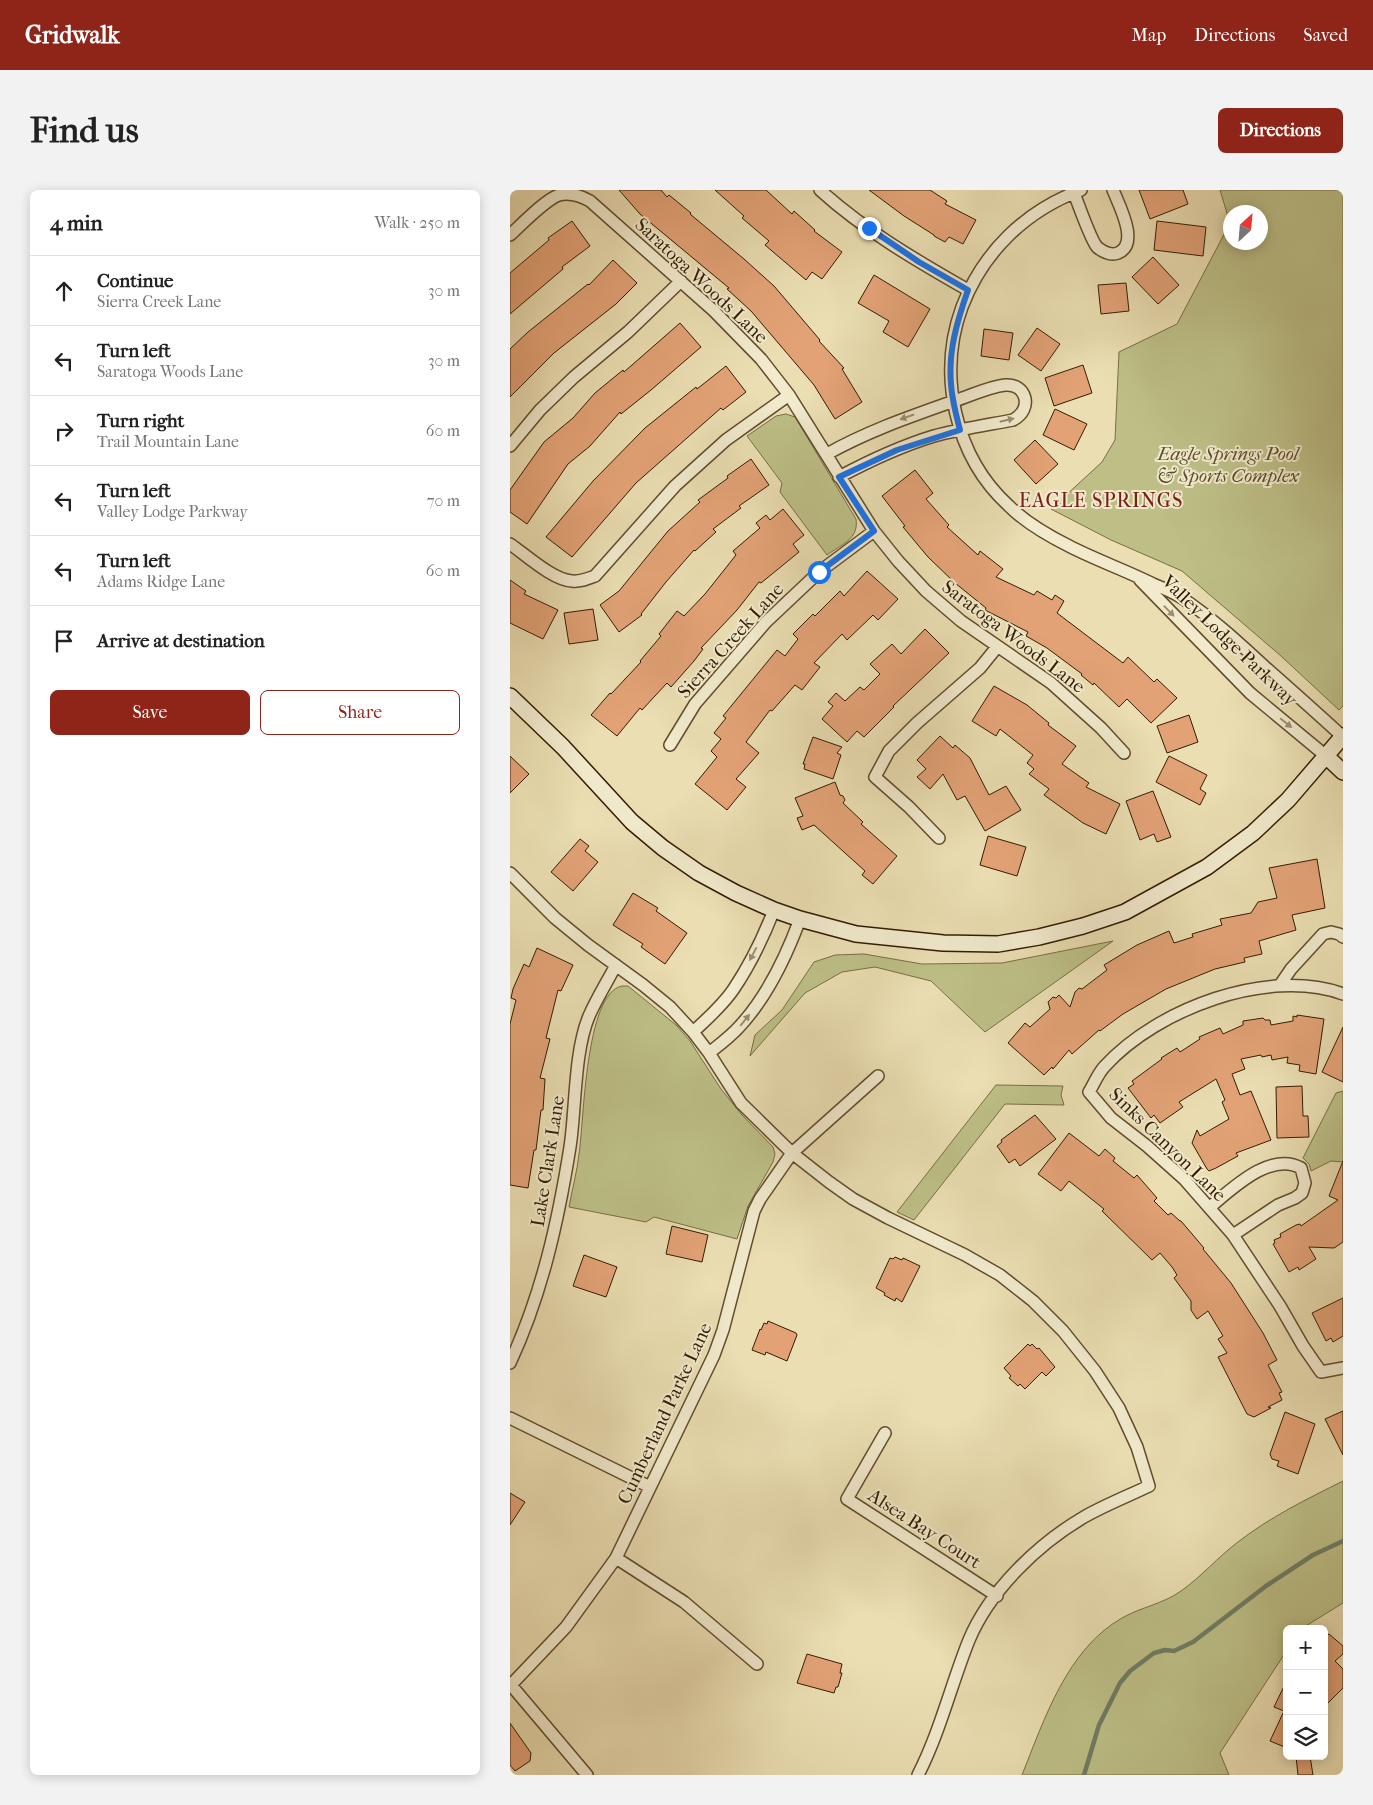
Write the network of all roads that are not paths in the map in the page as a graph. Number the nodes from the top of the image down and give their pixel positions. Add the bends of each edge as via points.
1 (820, 190) edge
2 (1113, 190) edge
3 (1076, 191) edge
4 (510, 235) edge
5 (681, 281) junction
6 (968, 290) junction
7 (789, 395) junction
8 (953, 401) junction
9 (960, 430) junction
10 (510, 446) edge
11 (827, 454) junction
12 (839, 477) junction
13 (874, 531) junction
14 (510, 544) edge
15 (1135, 575) junction
16 (997, 647) junction
17 (510, 696) edge
18 (1343, 737) edge
19 (670, 745) dead end
20 (1124, 753) dead end
21 (1326, 756) junction
22 (1343, 772) edge
23 (939, 838) dead end
24 (510, 873) edge
25 (774, 910) junction
26 (800, 919) junction
27 (1343, 937) edge
28 (616, 965) junction
29 (1280, 985) junction
30 (1343, 994) edge
31 (693, 1032) junction
32 (709, 1053) junction
33 (878, 1076) dead end
34 (792, 1153) junction
35 (1210, 1208) junction
36 (1232, 1234) junction
37 (510, 1363) edge
38 (1343, 1368) edge
39 (510, 1418) edge
40 (885, 1433) dead end
41 (650, 1487) junction
42 (616, 1558) junction
43 (996, 1596) junction
44 (756, 1664) dead end
45 (510, 1686) edge
46 (587, 1775) edge
47 (918, 1775) edge

1 - 6 street via 919,262
2 - 3 street via 1128,229 1128,238 1126,246 1112,254 1095,245
3 - 6 street, Valley Lodge Parkway via 1020,224 997,246
4 - 5 street, Saratoga Woods Lane via 551,199 560,195 579,195 590,200
5 - 7 street, Saratoga Woods Lane via 743,339
5 - 10 street via 567,384
6 - 8 street, Valley Lodge Parkway via 951,354
7 - 11 street, Saratoga Woods Lane
7 - 14 street via 714,450 675,486 594,576 582,581 556,576
8 - 9 street, Valley Lodge Parkway
9 -> 8 street via 1013,420 1025,410 1026,402 1019,390 1006,385
8 -> 11 street via 887,424
9 - 12 street via 897,450
9 - 15 street, Valley Lodge Parkway via 968,451 986,480 1008,506 1034,527
11 - 12 street, Saratoga Woods Lane
12 - 13 street, Saratoga Woods Lane
13 - 16 street, Saratoga Woods Lane via 926,591
13 - 19 street, Sierra Creek Lane via 819,572 766,622 695,704
15 - 18 street, Valley Lodge Parkway via 1180,596 1214,621
15 -> 21 street, Valley Lodge Parkway via 1250,693
16 - 20 street, Saratoga Woods Lane via 1051,684
16 - 23 street via 980,668 889,751 875,777
17 - 25 street via 563,747 632,822 663,848 736,894
18 - 21 street
21 - 22 street, Valley Lodge Parkway
21 - 26 street via 1253,834 1207,867 1125,912 1083,926 998,944 943,943 856,934
24 - 28 street via 555,918
25 - 26 street
25 -> 31 street via 733,990
32 -> 26 street via 738,1028 756,1006 778,970
27 - 29 street via 1331,932 1323,934
28 - 31 street via 670,1007
28 - 37 street, Lake Clark Lane via 589,1016 580,1051 570,1146 549,1255 534,1306
29 - 30 street
29 - 35 street, Sinks Canyon Lane via 1210,1001 1138,1036 1104,1067 1089,1092 1111,1118 1184,1179
31 - 32 street
32 - 34 street via 741,1103
33 - 34 street, Cumberland Parke Lane
34 - 41 street, Cumberland Parke Lane via 754,1212 714,1355
34 - 43 street via 853,1199 965,1255 1000,1275 1033,1301 1100,1378 1119,1408 1137,1447 1149,1486 1085,1516 1060,1532 1033,1554
35 - 36 street, Sinks Canyon Lane
35 - 36 street via 1251,1175 1285,1163 1301,1168 1305,1183 1302,1193
36 - 38 street, Sinks Canyon Lane via 1321,1372
39 - 41 street
40 - 43 street, Alsea Bay Court via 848,1499
41 - 42 street, Cumberland Parke Lane
42 - 44 street via 684,1602
42 - 45 street, Cumberland Parke Lane via 566,1627
43 - 47 street via 970,1638 936,1735
45 - 46 street

